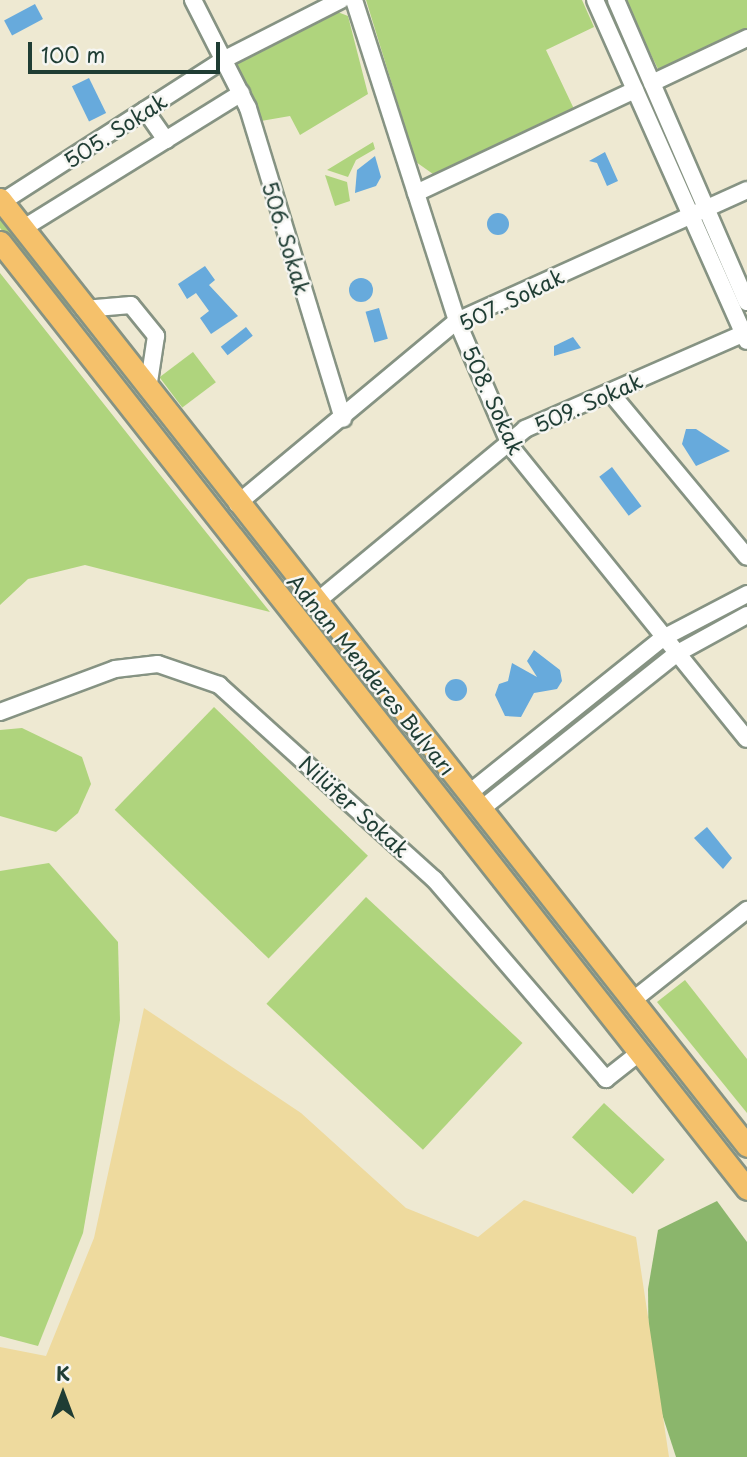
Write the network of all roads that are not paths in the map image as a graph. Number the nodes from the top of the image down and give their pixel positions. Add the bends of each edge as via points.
1 (193, 0) edge
2 (341, 0) edge
3 (354, 0) edge
4 (595, 0) edge
5 (616, 0) edge
6 (747, 38) edge
7 (225, 59) junction
8 (652, 83) junction
9 (635, 90) junction
10 (241, 93) junction
11 (145, 110) junction
12 (166, 140) junction
13 (747, 190) edge
14 (416, 193) junction
15 (1, 201) edge
16 (699, 212) junction
17 (22, 229) junction
18 (0, 242) edge
19 (747, 302) edge
20 (85, 309) junction
21 (457, 321) junction
22 (746, 335) edge
23 (148, 389) junction
24 (610, 392) junction
25 (343, 419) junction
26 (511, 447) junction
27 (237, 504) junction
28 (747, 557) edge
29 (747, 594) edge
30 (315, 603) junction
31 (747, 615) edge
32 (663, 638) junction
33 (676, 654) junction
34 (0, 712) edge
35 (747, 739) edge
36 (474, 802) junction
37 (747, 909) edge
38 (632, 1001) junction
39 (639, 1053) junction
40 (747, 1146) edge
41 (747, 1189) edge

1 - 7 street, 506. Sokak
2 - 7 street, 505. Sokak
3 - 14 street, 508. Sokak
4 - 9 street
5 - 8 street
6 - 8 street
7 - 10 street, 506. Sokak
7 - 11 street, 505. Sokak
8 - 16 street
9 - 14 street
9 - 16 street
10 - 12 street, 505. Sokak
10 - 25 street, 506. Sokak
11 - 12 street
11 - 15 street, 505. Sokak
12 - 17 street, 505. Sokak
13 - 16 street, 507. Sokak
14 - 21 street, 508. Sokak
15 - 17 main road, Adnan Menderes Bulvarı
16 - 19 street
16 - 21 street, 507. Sokak
16 - 22 street
17 - 20 main road, Adnan Menderes Bulvarı
18 - 39 main road, Adnan Menderes Bulvarı
20 - 23 main road, Adnan Menderes Bulvarı
20 - 23 street via 131,305 156,337
21 - 25 street, 507. Sokak
21 - 26 street, 508. Sokak
22 - 24 street, 509. Sokak
23 - 27 main road, Adnan Menderes Bulvarı
24 - 26 street, 509. Sokak via 525,429
24 - 28 street
25 - 27 street, 507. Sokak
26 - 30 street, 509. Sokak
26 - 32 street, 508. Sokak
27 - 30 main road, Adnan Menderes Bulvarı
29 - 32 street
30 - 36 main road, Adnan Menderes Bulvarı
31 - 33 street
32 - 33 street, 508. Sokak
32 - 36 street
33 - 35 street, 508. Sokak
33 - 36 street
34 - 39 street, Nilüfer Sokak via 115,669 158,664 211,681 434,879 606,1079
36 - 38 main road, Adnan Menderes Bulvarı
37 - 38 street
38 - 40 main road, Adnan Menderes Bulvarı
39 - 41 main road, Adnan Menderes Bulvarı

